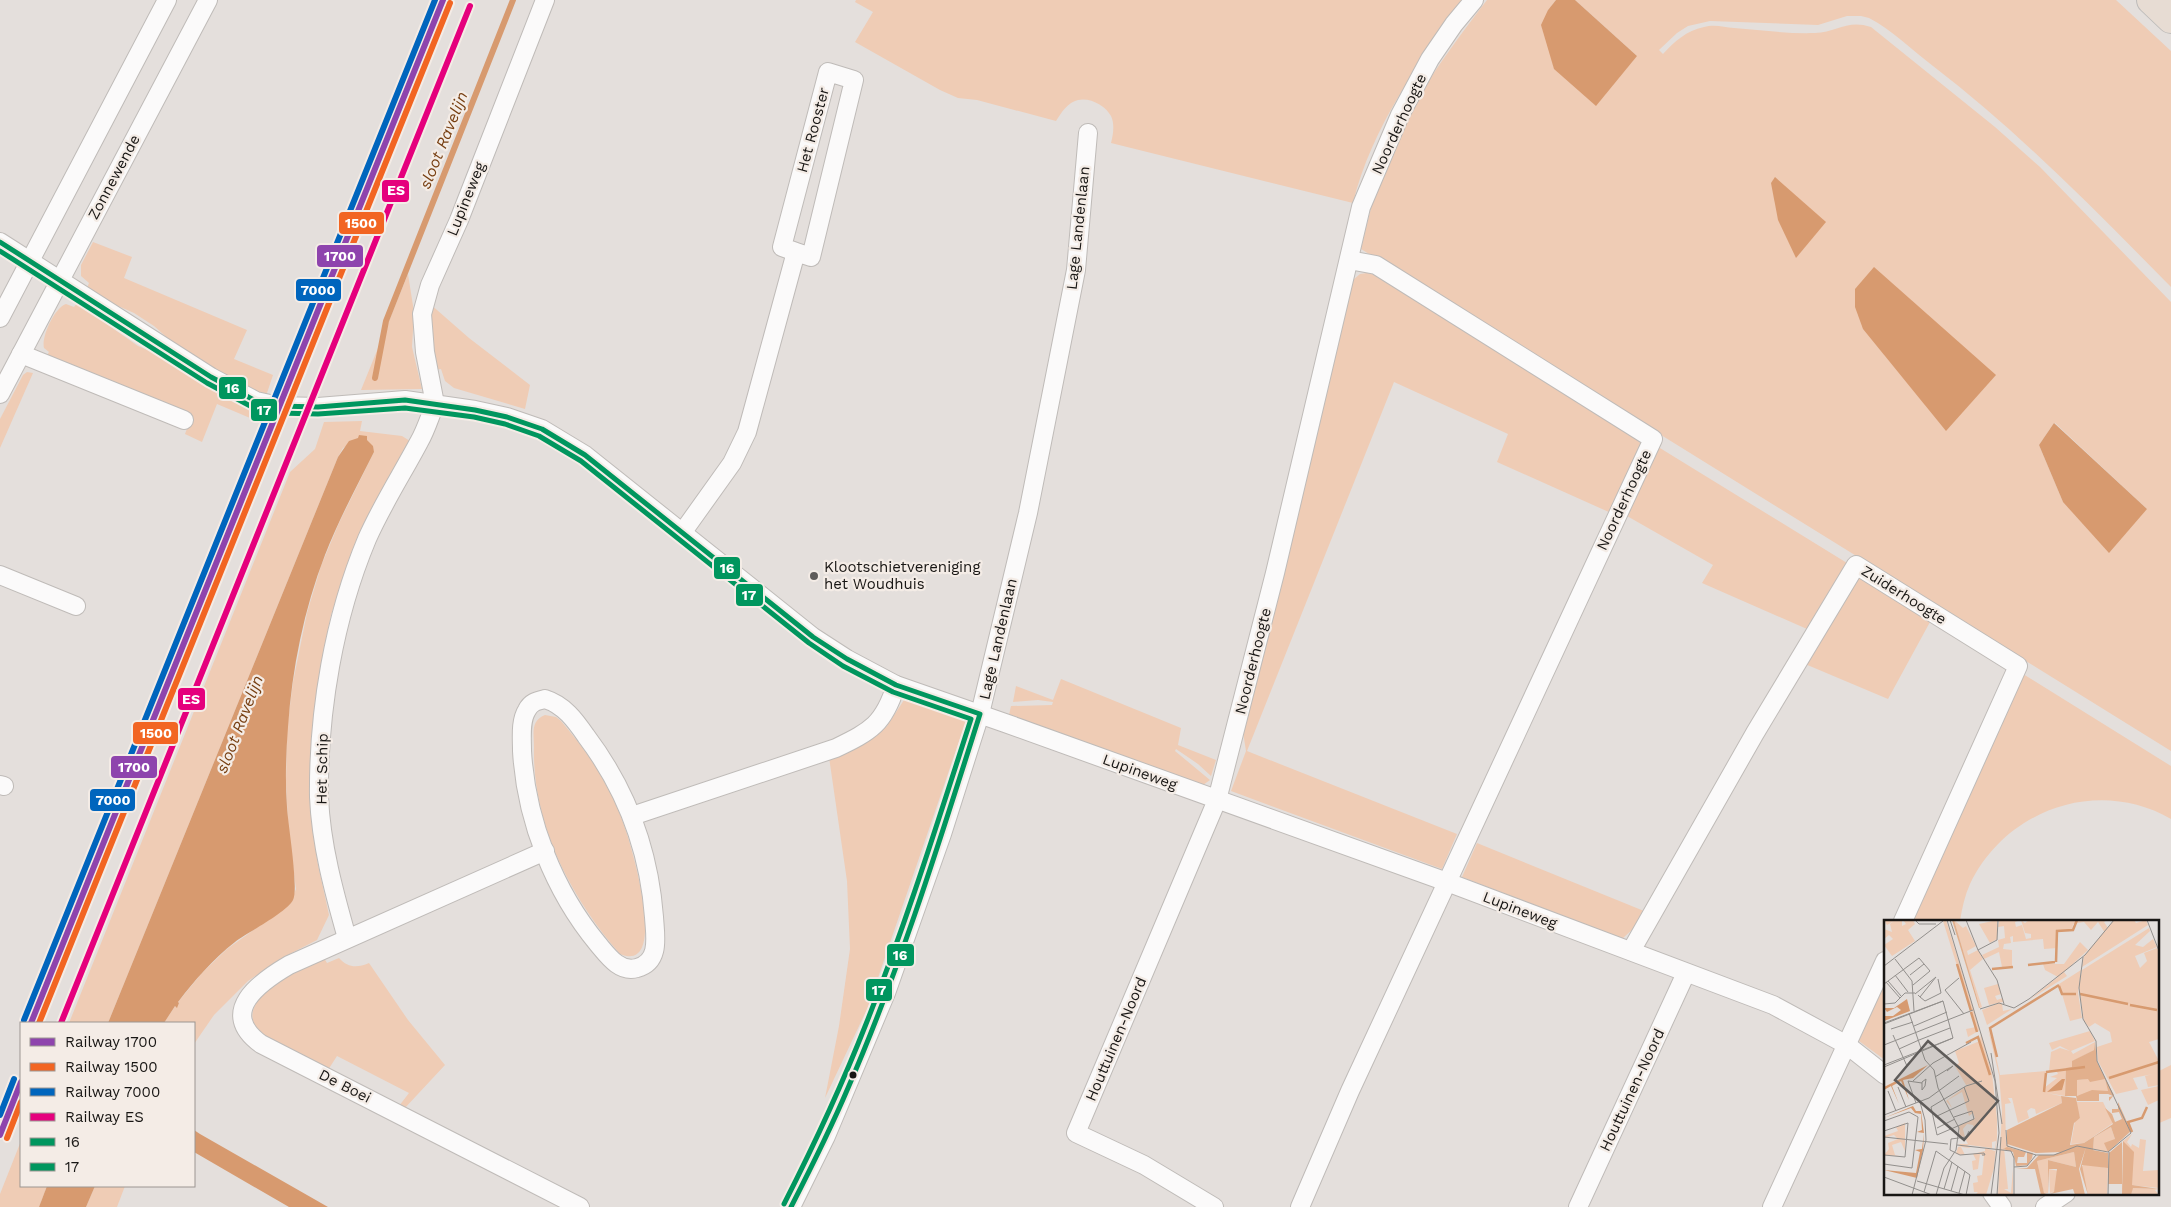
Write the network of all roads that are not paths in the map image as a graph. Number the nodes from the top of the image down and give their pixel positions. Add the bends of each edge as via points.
1 (167, 0) edge
2 (208, 0) edge
3 (544, 0) edge
4 (1474, 0) edge
5 (2152, 0) edge
6 (2171, 19) edge
7 (1088, 133) dead end
8 (0, 242) edge
9 (796, 252) junction
10 (1350, 260) junction
11 (30, 262) junction
12 (60, 281) junction
13 (0, 318) edge
14 (21, 354) junction
15 (0, 394) edge
16 (435, 404) junction
17 (184, 420) dead end
18 (682, 533) junction
19 (0, 575) edge
20 (76, 606) dead end
21 (896, 685) junction
22 (980, 714) junction
23 (1217, 800) junction
24 (632, 816) junction
25 (545, 851) junction
26 (1447, 882) junction
27 (1903, 920) edge
28 (347, 938) junction
29 (1631, 951) junction
30 (1884, 963) edge
31 (1686, 973) junction
32 (1847, 1045) junction
33 (1884, 1074) edge
34 (1993, 1194) edge
35 (2064, 1194) edge
36 (580, 1207) edge
37 (791, 1207) edge
38 (1214, 1207) edge
39 (1300, 1207) edge
40 (1578, 1207) edge
41 (1772, 1207) edge
42 (2002, 1207) edge
43 (2045, 1207) edge

1 - 11 street
2 - 12 street, Zonnewende
3 - 16 street, Lupineweg via 459,220 430,285 422,314
4 - 10 street, Noorderhoogte via 1435,52 1400,115 1361,207
5 - 6 highway
7 - 22 street, Lage Landenlaan via 1076,270 1028,513
8 - 11 street, Lupineweg
9 - 9 street, Het Rooster via 810,257 854,80 828,72 782,247
9 - 18 street via 747,432 732,462
10 - 23 street, Noorderhoogte
10 - 26 street, Noorderhoogte via 1376,266 1653,439
11 - 12 street, Lupineweg
11 - 13 street
12 - 14 street, Zonnewende
12 - 16 street, Lupineweg via 210,377 256,401 293,406 406,400
14 - 15 street, Zonnewende
14 - 17 street
16 - 18 street, Lupineweg via 491,413 542,429 586,455
16 - 28 street, Het Schip via 420,440 368,539 342,614 328,678 319,798 328,870
18 - 21 street, Lupineweg via 813,637
19 - 20 street
21 - 22 street, Lupineweg
21 - 24 street via 877,725 836,748
22 - 23 street, Lupineweg
22 - 37 street, Lage Landenlaan via 893,974 851,1079
23 - 26 street, Lupineweg
23 - 38 street, Houttuinen-Noord via 1076,1134 1144,1165
24 - 25 street via 608,766 566,711 557,702 545,698 534,701 523,719 523,760 530,803
24 - 25 street via 648,872 656,944 650,960 638,968 622,967 614,962 589,933 561,890
25 - 28 street
26 - 29 street, Lupineweg
26 - 39 street
27 - 29 street, Zuiderhoogte via 2018,666 1856,565 1755,733
28 - 36 street, De Boei via 289,964 253,990 243,1012 250,1034 261,1044
29 - 31 street, Lupineweg
30 - 32 street
31 - 32 street, Lupineweg via 1773,1005
31 - 40 street, Houttuinen-Noord
32 - 33 street, Lupineweg
32 - 41 street
34 - 42 street
35 - 43 street

